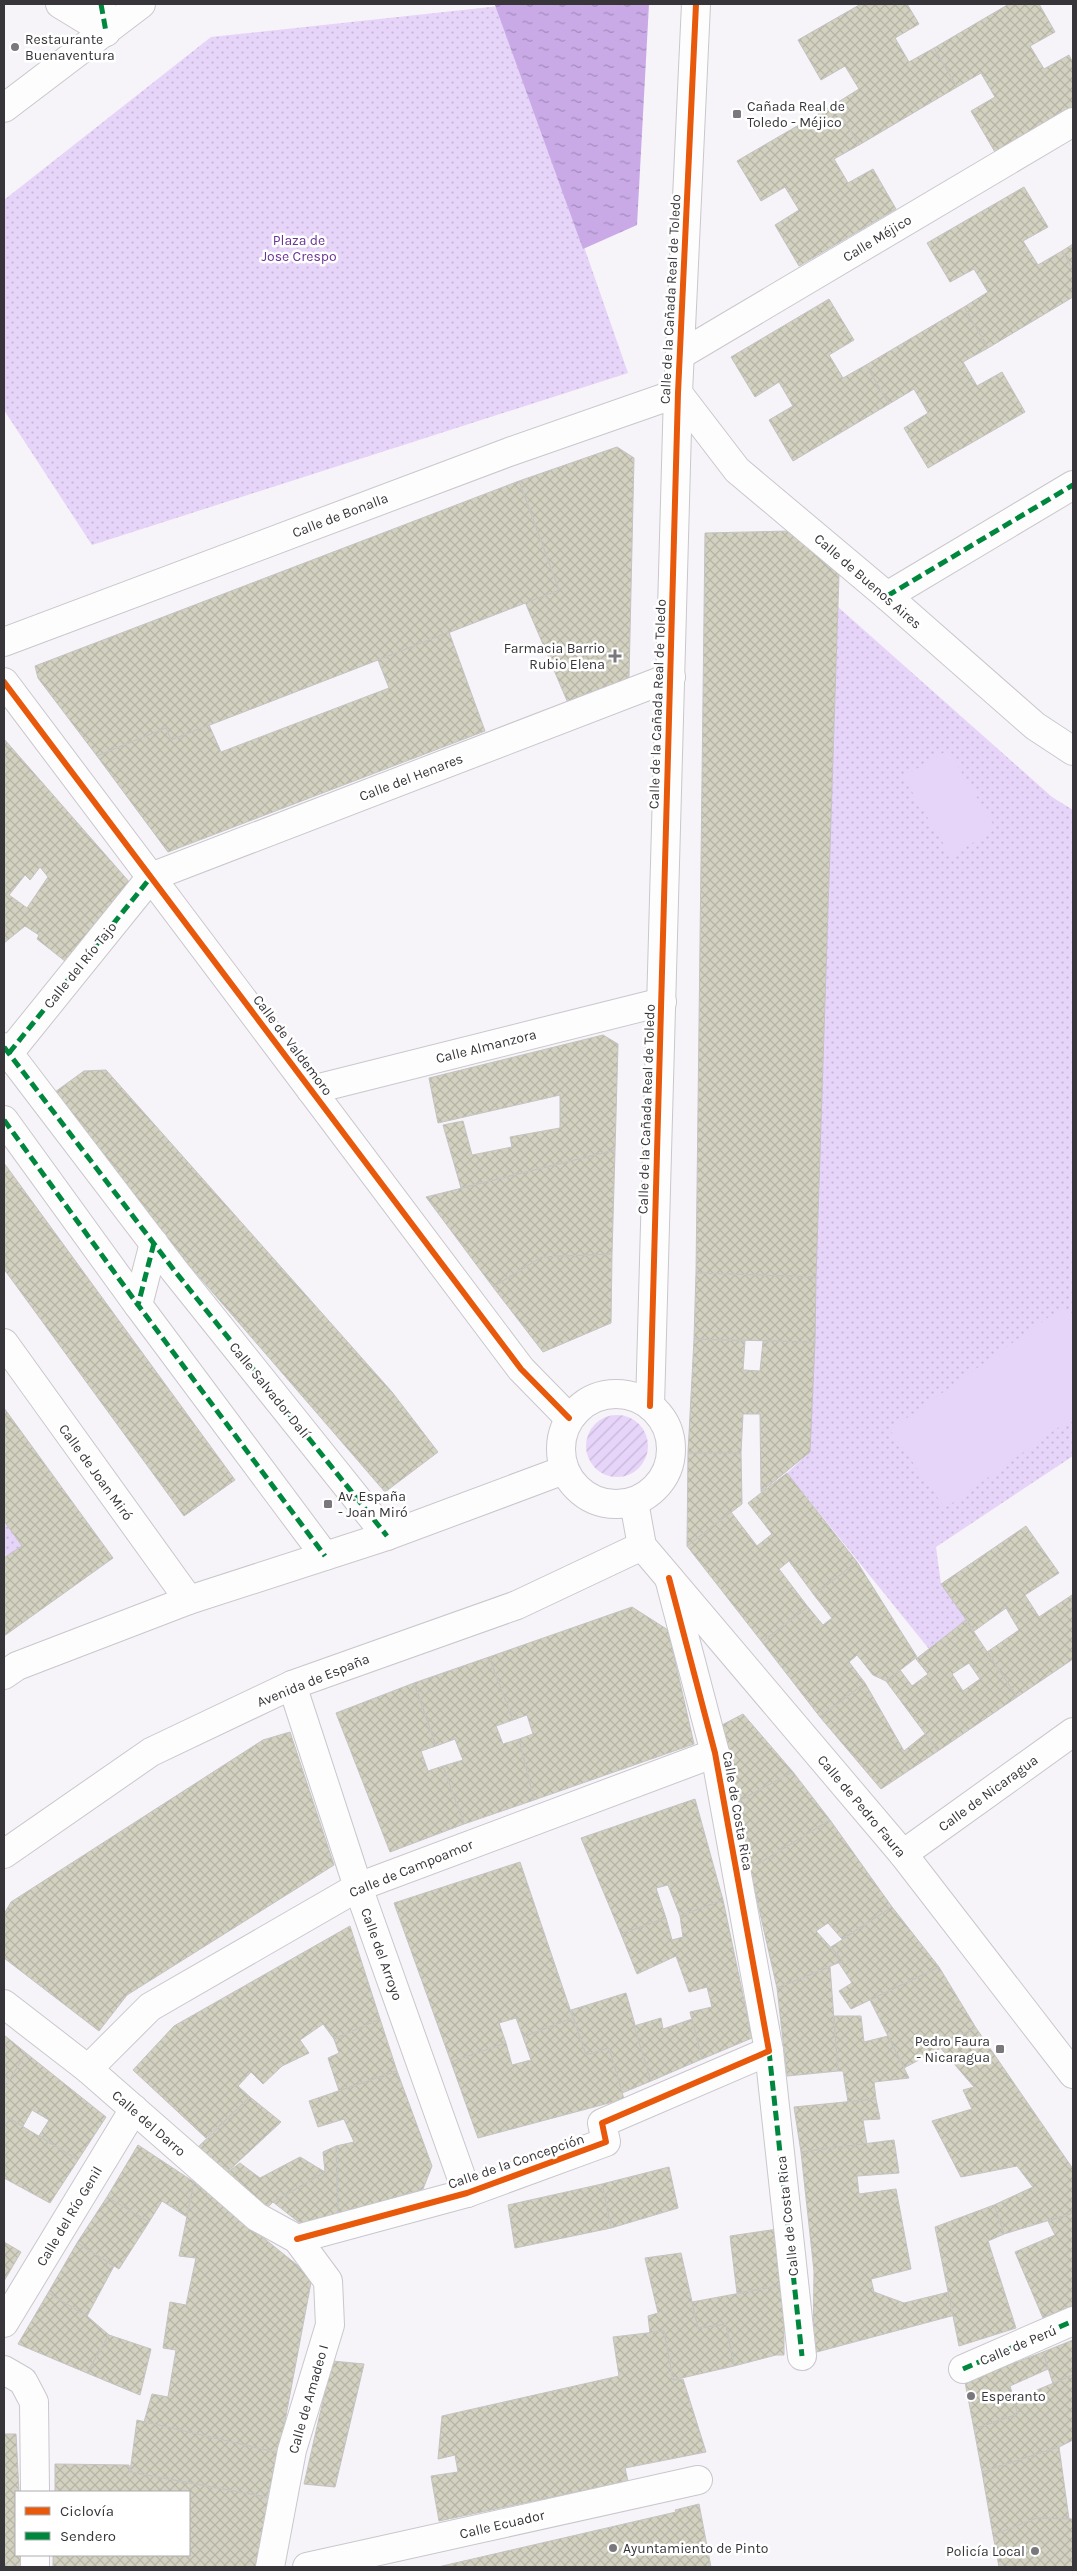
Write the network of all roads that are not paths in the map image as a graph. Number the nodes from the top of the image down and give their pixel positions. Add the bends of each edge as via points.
1 (60, 4) edge
2 (101, 4) edge
3 (141, 4) edge
4 (696, 4) edge
5 (106, 32) junction
6 (4, 108) edge
7 (1073, 122) edge
8 (680, 355) junction
9 (678, 394) junction
10 (1073, 485) edge
11 (887, 596) junction
12 (4, 642) edge
13 (670, 677) junction
14 (4, 682) edge
15 (1073, 751) edge
16 (151, 877) junction
17 (662, 1002) junction
18 (6, 1050) edge
19 (311, 1090) junction
20 (4, 1120) edge
21 (154, 1243) junction
22 (138, 1305) junction
23 (4, 1343) edge
24 (650, 1406) junction
25 (569, 1418) junction
26 (564, 1470) junction
27 (634, 1502) junction
28 (387, 1536) junction
29 (642, 1546) junction
30 (325, 1556) junction
31 (669, 1578) junction
32 (189, 1600) junction
33 (4, 1674) edge
34 (292, 1685) junction
35 (1073, 1732) edge
36 (715, 1753) junction
37 (4, 1854) edge
38 (903, 1854) junction
39 (358, 1887) junction
40 (4, 2004) edge
41 (769, 2052) junction
42 (88, 2069) junction
43 (1073, 2074) edge
44 (134, 2109) junction
45 (467, 2193) junction
46 (297, 2239) junction
47 (1073, 2321) edge
48 (4, 2323) edge
49 (802, 2356) dead end
50 (963, 2369) dead end
51 (4, 2370) edge
52 (698, 2480) dead end
53 (35, 2491) edge
54 (270, 2567) edge
55 (307, 2567) edge

1 - 5 street
2 - 5 street
3 - 5 street
4 - 8 street, Calle de la Cañada Real de Toledo
5 - 6 street
7 - 8 street, Calle Méjico
8 - 9 street, Calle de la Cañada Real de Toledo
9 - 11 street, Calle de Buenos Aires via 737,470
9 - 12 street, Calle de Bonalla via 509,452
9 - 13 street, Calle de la Cañada Real de Toledo
10 - 11 street
11 - 15 street, Calle de Buenos Aires via 1034,726
13 - 16 street, Calle del Henares
13 - 17 street, Calle de la Cañada Real de Toledo
14 - 16 street, Calle de Valdemoro
16 - 18 street, Calle del Río Tajo
16 - 19 street, Calle de Valdemoro
17 - 19 street, Calle Almanzora
17 - 24 street, Calle de la Cañada Real de Toledo
18 - 21 street, Calle Salvador Dalí
19 - 25 street, Calle de Valdemoro via 521,1368
20 - 22 street
21 - 22 street
21 - 28 street, Calle Salvador Dalí
22 - 30 street
23 - 32 street, Calle de Joan Miró
24 - 25 street via 633,1396 614,1394 583,1404
24 - 27 street via 667,1427 672,1446 669,1467 659,1484
25 - 26 street via 561,1439
26 - 27 street via 576,1487 591,1499 615,1505
26 - 28 street
27 - 29 street
28 - 30 street
29 - 31 street, Calle de Pedro Faura
29 - 34 street, Avenida de España via 517,1606
30 - 32 street
31 - 36 street, Calle de Costa Rica
31 - 38 street, Calle de Pedro Faura
32 - 33 street via 17,1666
34 - 37 street, Avenida de España via 152,1752
34 - 39 street, Calle del Arroyo
35 - 38 street, Calle de Nicaragua
36 - 39 street, Calle de Campoamor
36 - 41 street, Calle de Costa Rica
38 - 43 street, Calle de Pedro Faura
39 - 42 street, Calle de Campoamor via 150,2007
39 - 45 street, Calle del Arroyo
40 - 42 street, Calle del Darro
41 - 45 street, Calle de la Concepción via 602,2123 606,2142
41 - 49 street, Calle de Costa Rica
42 - 44 street, Calle del Darro
44 - 46 street, Calle del Darro via 257,2218
44 - 48 street, Calle del Río Genil
45 - 46 street, Calle de la Concepción
46 - 54 street, Calle de Amadeo I via 328,2281 330,2324 292,2450
47 - 50 street, Calle de Perú
51 - 53 street via 23,2380 34,2402
52 - 55 street, Calle Ecuador

